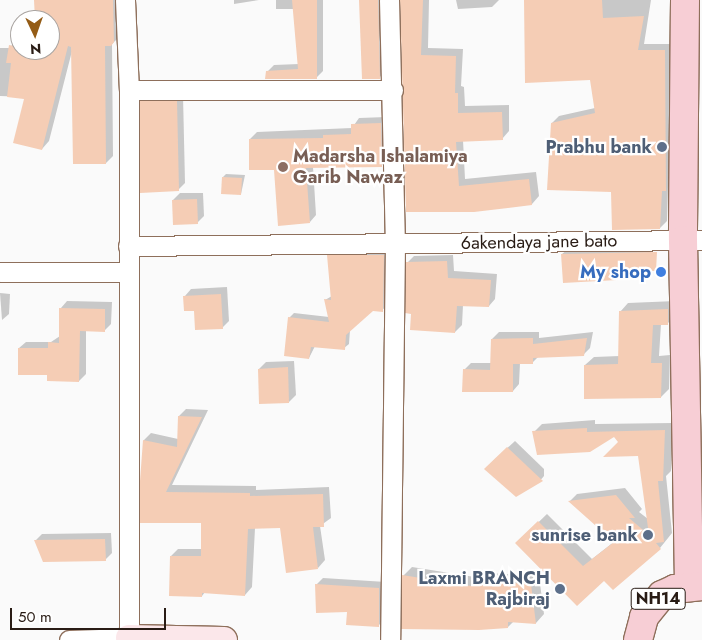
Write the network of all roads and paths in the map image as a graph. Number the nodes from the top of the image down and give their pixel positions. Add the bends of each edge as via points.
1 (125, 0) edge
2 (389, 0) edge
3 (685, 0) edge
4 (129, 90) junction
5 (393, 90) junction
6 (692, 240) edge
7 (394, 244) junction
8 (128, 246) junction
9 (0, 272) edge
10 (129, 272) junction
11 (695, 586) edge
12 (129, 639) edge
13 (69, 640) edge
14 (224, 640) edge
15 (390, 640) edge
16 (638, 640) edge

1 - 4 street
2 - 5 street
3 - 6 main road, NH14
4 - 5 street
4 - 8 street
5 - 7 street
6 - 7 street, 6akendaya jane bato
6 - 11 main road, NH14
7 - 8 street, 6akendaya jane bato
7 - 15 street
8 - 10 street
9 - 10 street
10 - 12 street
11 - 16 main road, NH14 via 662,595 644,617
12 - 13 street
12 - 14 main road

